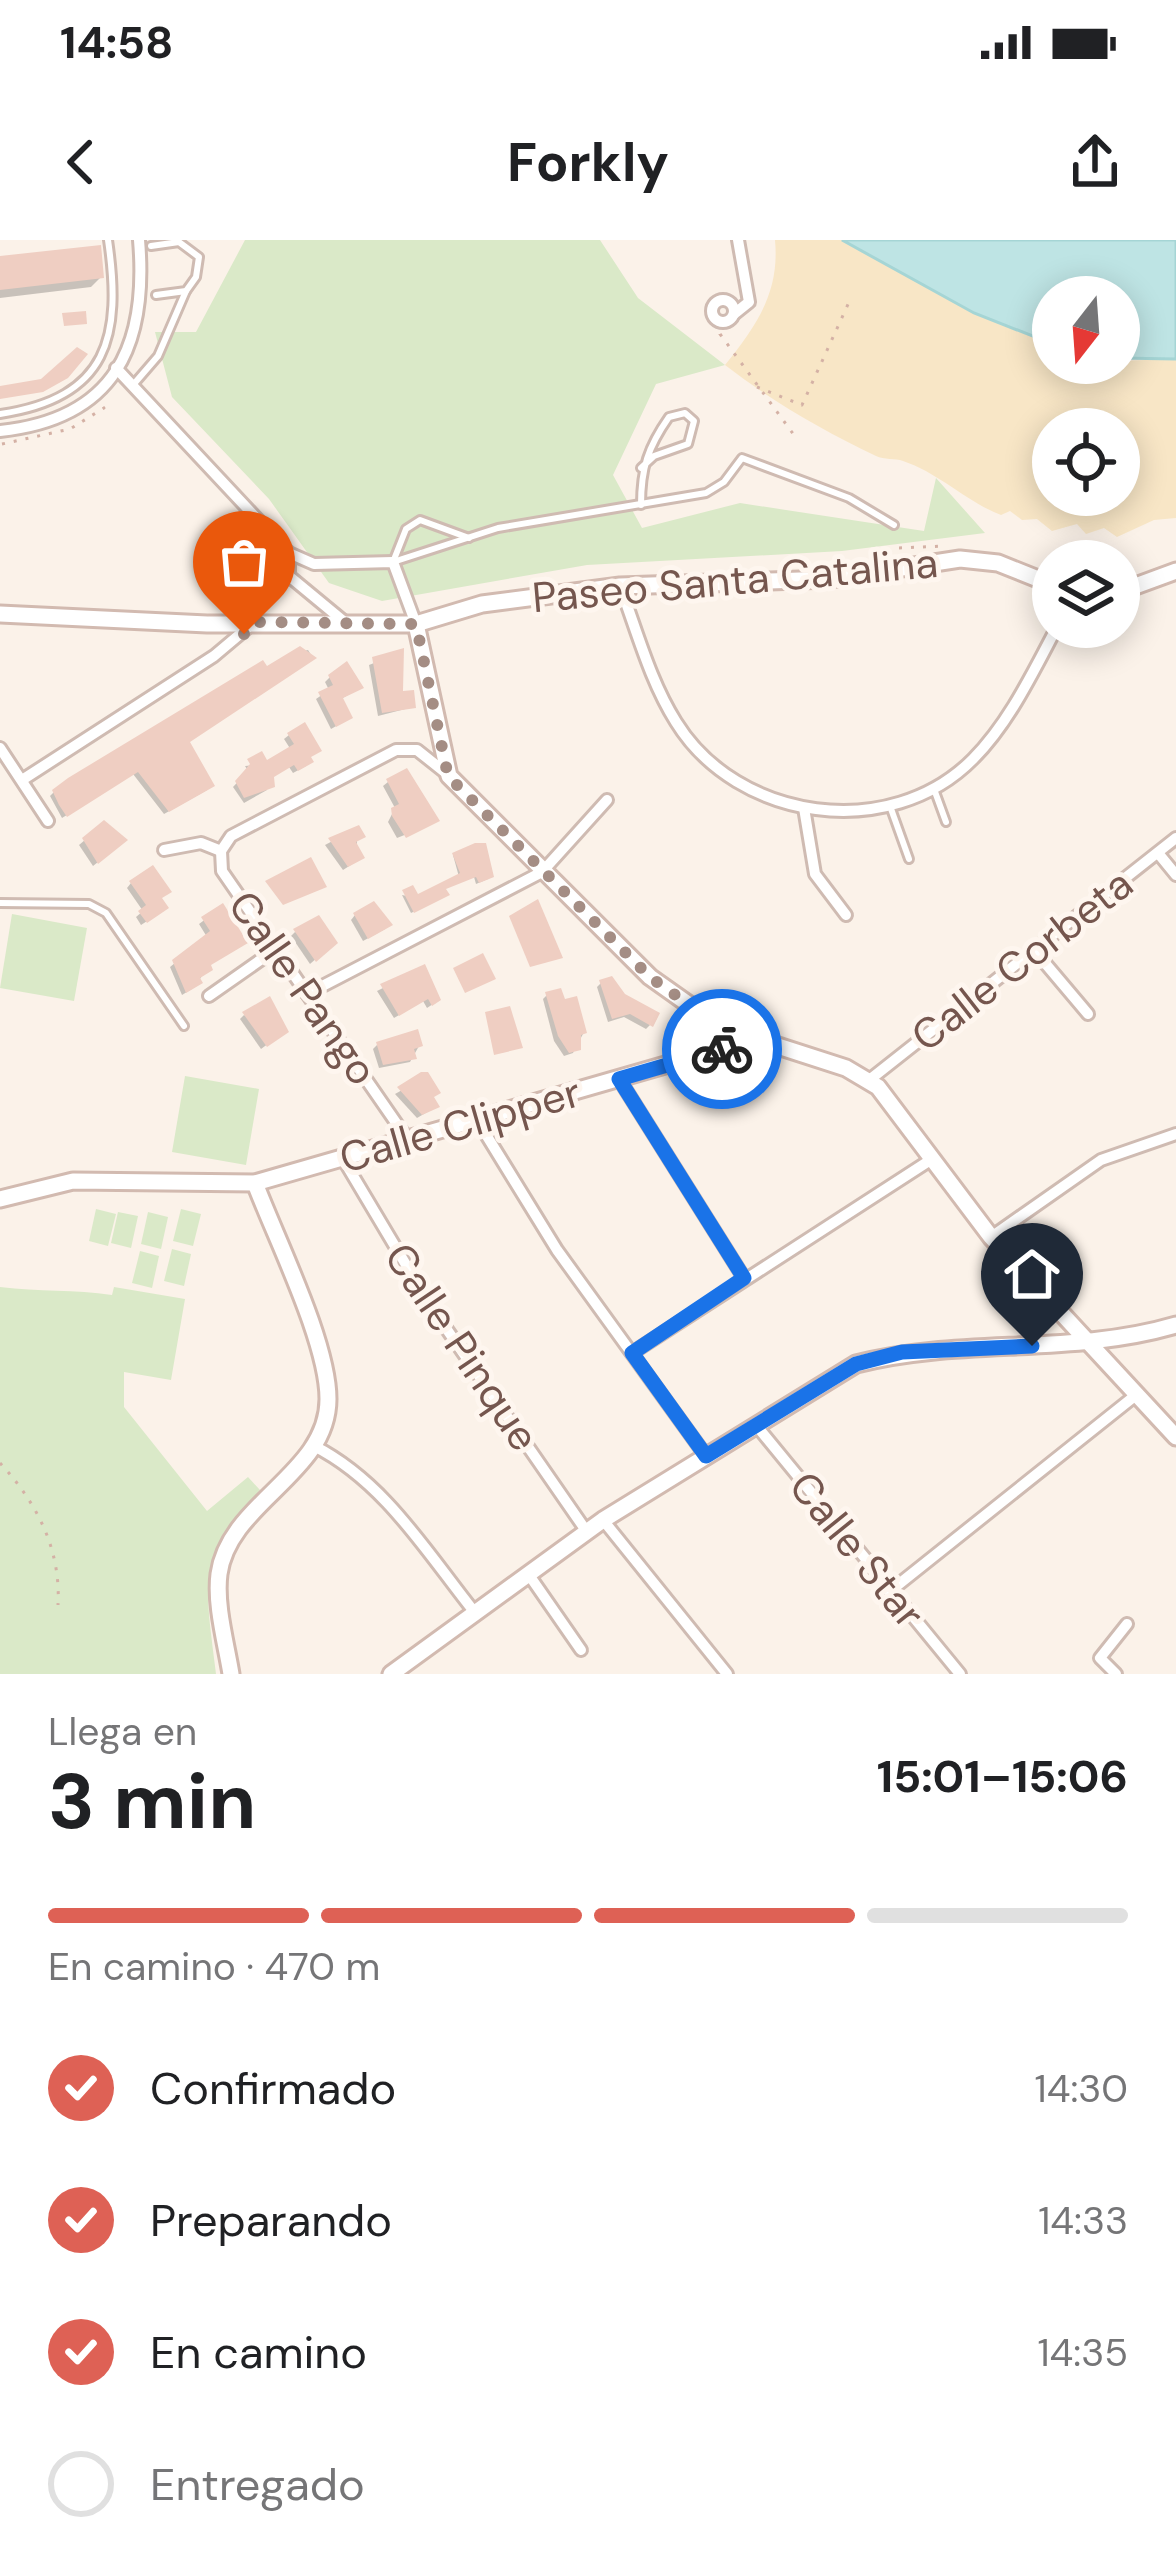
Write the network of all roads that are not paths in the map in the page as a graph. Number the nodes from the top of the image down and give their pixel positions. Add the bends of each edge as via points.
1 (108, 240) edge
2 (738, 240) edge
3 (145, 243) edge
4 (186, 291) junction
5 (155, 295) dead end
6 (734, 314) junction
7 (111, 333) junction
8 (130, 343) junction
9 (116, 368) junction
10 (133, 385) junction
11 (0, 412) edge
12 (0, 431) edge
13 (641, 468) junction
14 (640, 505) junction
15 (894, 525) road end
16 (469, 538) junction
17 (289, 553) junction
18 (393, 562) junction
19 (1176, 571) edge
20 (1032, 577) edge
21 (1140, 584) edge
22 (620, 586) junction
23 (0, 614) edge
24 (254, 622) junction
25 (416, 624) junction
26 (349, 625) junction
27 (1046, 648) edge
28 (0, 748) edge
29 (448, 776) junction
30 (22, 780) junction
31 (934, 789) junction
32 (607, 800) dead end
33 (890, 806) junction
34 (804, 808) junction
35 (48, 821) dead end
36 (946, 823) dead end
37 (1176, 838) edge
38 (164, 850) dead end
39 (221, 851) junction
40 (1158, 853) junction
41 (909, 859) dead end
42 (542, 872) junction
43 (1176, 875) edge
44 (0, 903) edge
45 (846, 915) dead end
46 (276, 949) junction
47 (1034, 950) junction
48 (307, 994) junction
49 (209, 996) dead end
50 (1088, 1014) dead end
51 (184, 1026) dead end
52 (752, 1040) junction
53 (619, 1079) junction
54 (868, 1081) junction
55 (477, 1120) junction
56 (1176, 1134) edge
57 (407, 1141) junction
58 (932, 1159) junction
59 (343, 1160) junction
60 (255, 1183) junction
61 (0, 1198) edge
62 (991, 1237) junction
63 (744, 1278) junction
64 (1176, 1325) edge
65 (1092, 1344) junction
66 (632, 1353) junction
67 (1136, 1394) junction
68 (756, 1425) junction
69 (1176, 1437) edge
70 (314, 1446) junction
71 (706, 1456) junction
72 (603, 1520) junction
73 (587, 1532) junction
74 (529, 1575) junction
75 (889, 1592) junction
76 (476, 1614) junction
77 (1127, 1624) dead end
78 (581, 1651) dead end
79 (231, 1674) edge
80 (391, 1674) edge
81 (728, 1674) edge
82 (961, 1674) edge
83 (1116, 1674) edge

1 - 7 lane
2 - 6 street via 748,302
3 - 4 lane via 170,240 194,251 198,267
3 - 8 street
4 - 5 lane
4 - 10 lane via 158,356
6 - 6 street via 719,322 712,312 718,302 730,303
7 - 8 lane
7 - 11 lane via 80,381 41,406
8 - 9 street
9 - 10 street
9 - 12 street via 71,414
10 - 17 street
13 - 13 lane via 669,417 685,413 694,421 688,444
13 - 14 lane
14 - 15 lane via 706,493 742,458 849,498
14 - 16 lane
16 - 18 lane
16 - 18 lane via 420,520 406,529
17 - 18 street via 314,564
17 - 26 street via 289,576
18 - 25 street
19 - 21 street
20 - 22 street, Paseo Santa Catalina via 959,559 830,579
22 - 25 street, Paseo Santa Catalina via 482,604
22 - 34 street via 676,723 708,761 754,793
23 - 24 street, Paseo Santa Catalina
24 - 26 street, Paseo Santa Catalina
24 - 30 street
25 - 26 street, Paseo Santa Catalina
25 - 29 street
27 - 31 street via 995,733
28 - 30 street
29 - 39 street, Calle Pango via 417,750 396,750 231,836
29 - 42 street, Calle Pango
30 - 35 street
31 - 33 street
31 - 36 lane
32 - 42 street
33 - 34 street
33 - 41 lane
34 - 45 street via 815,874
37 - 40 street, Calle Corbeta
38 - 39 street via 201,843
39 - 46 street, Calle Pango via 222,871
40 - 43 street
40 - 47 street, Calle Corbeta
42 - 48 street
42 - 52 street, Calle Pango via 650,977
44 - 51 lane via 89,904 106,914
46 - 48 street, Calle Pango
46 - 49 street
47 - 50 street
47 - 54 street, Calle Corbeta
48 - 57 street, Calle Pango
52 - 53 street, Calle Clipper
52 - 54 street
53 - 55 street, Calle Clipper
53 - 63 street
54 - 58 street
55 - 57 street, Calle Clipper
55 - 66 street
56 - 62 street via 1101,1160
57 - 59 street, Calle Clipper
58 - 62 street
58 - 63 street
59 - 60 street, Calle Clipper
59 - 73 street, Calle Pinque via 430,1305
60 - 61 street, Calle Clipper via 73,1180
60 - 70 street via 324,1365 328,1401
62 - 65 street
63 - 66 street
64 - 65 street
65 - 67 street
65 - 68 street via 902,1352 856,1364
66 - 71 street
67 - 69 street
67 - 75 street
68 - 71 street
68 - 75 street, Calle Star
70 - 76 street via 377,1490
70 - 79 street via 227,1547 219,1592
71 - 72 street
72 - 73 street
72 - 81 street
73 - 74 street
74 - 76 street
74 - 78 street
75 - 82 street, Calle Star
76 - 80 street
77 - 83 street via 1100,1658

